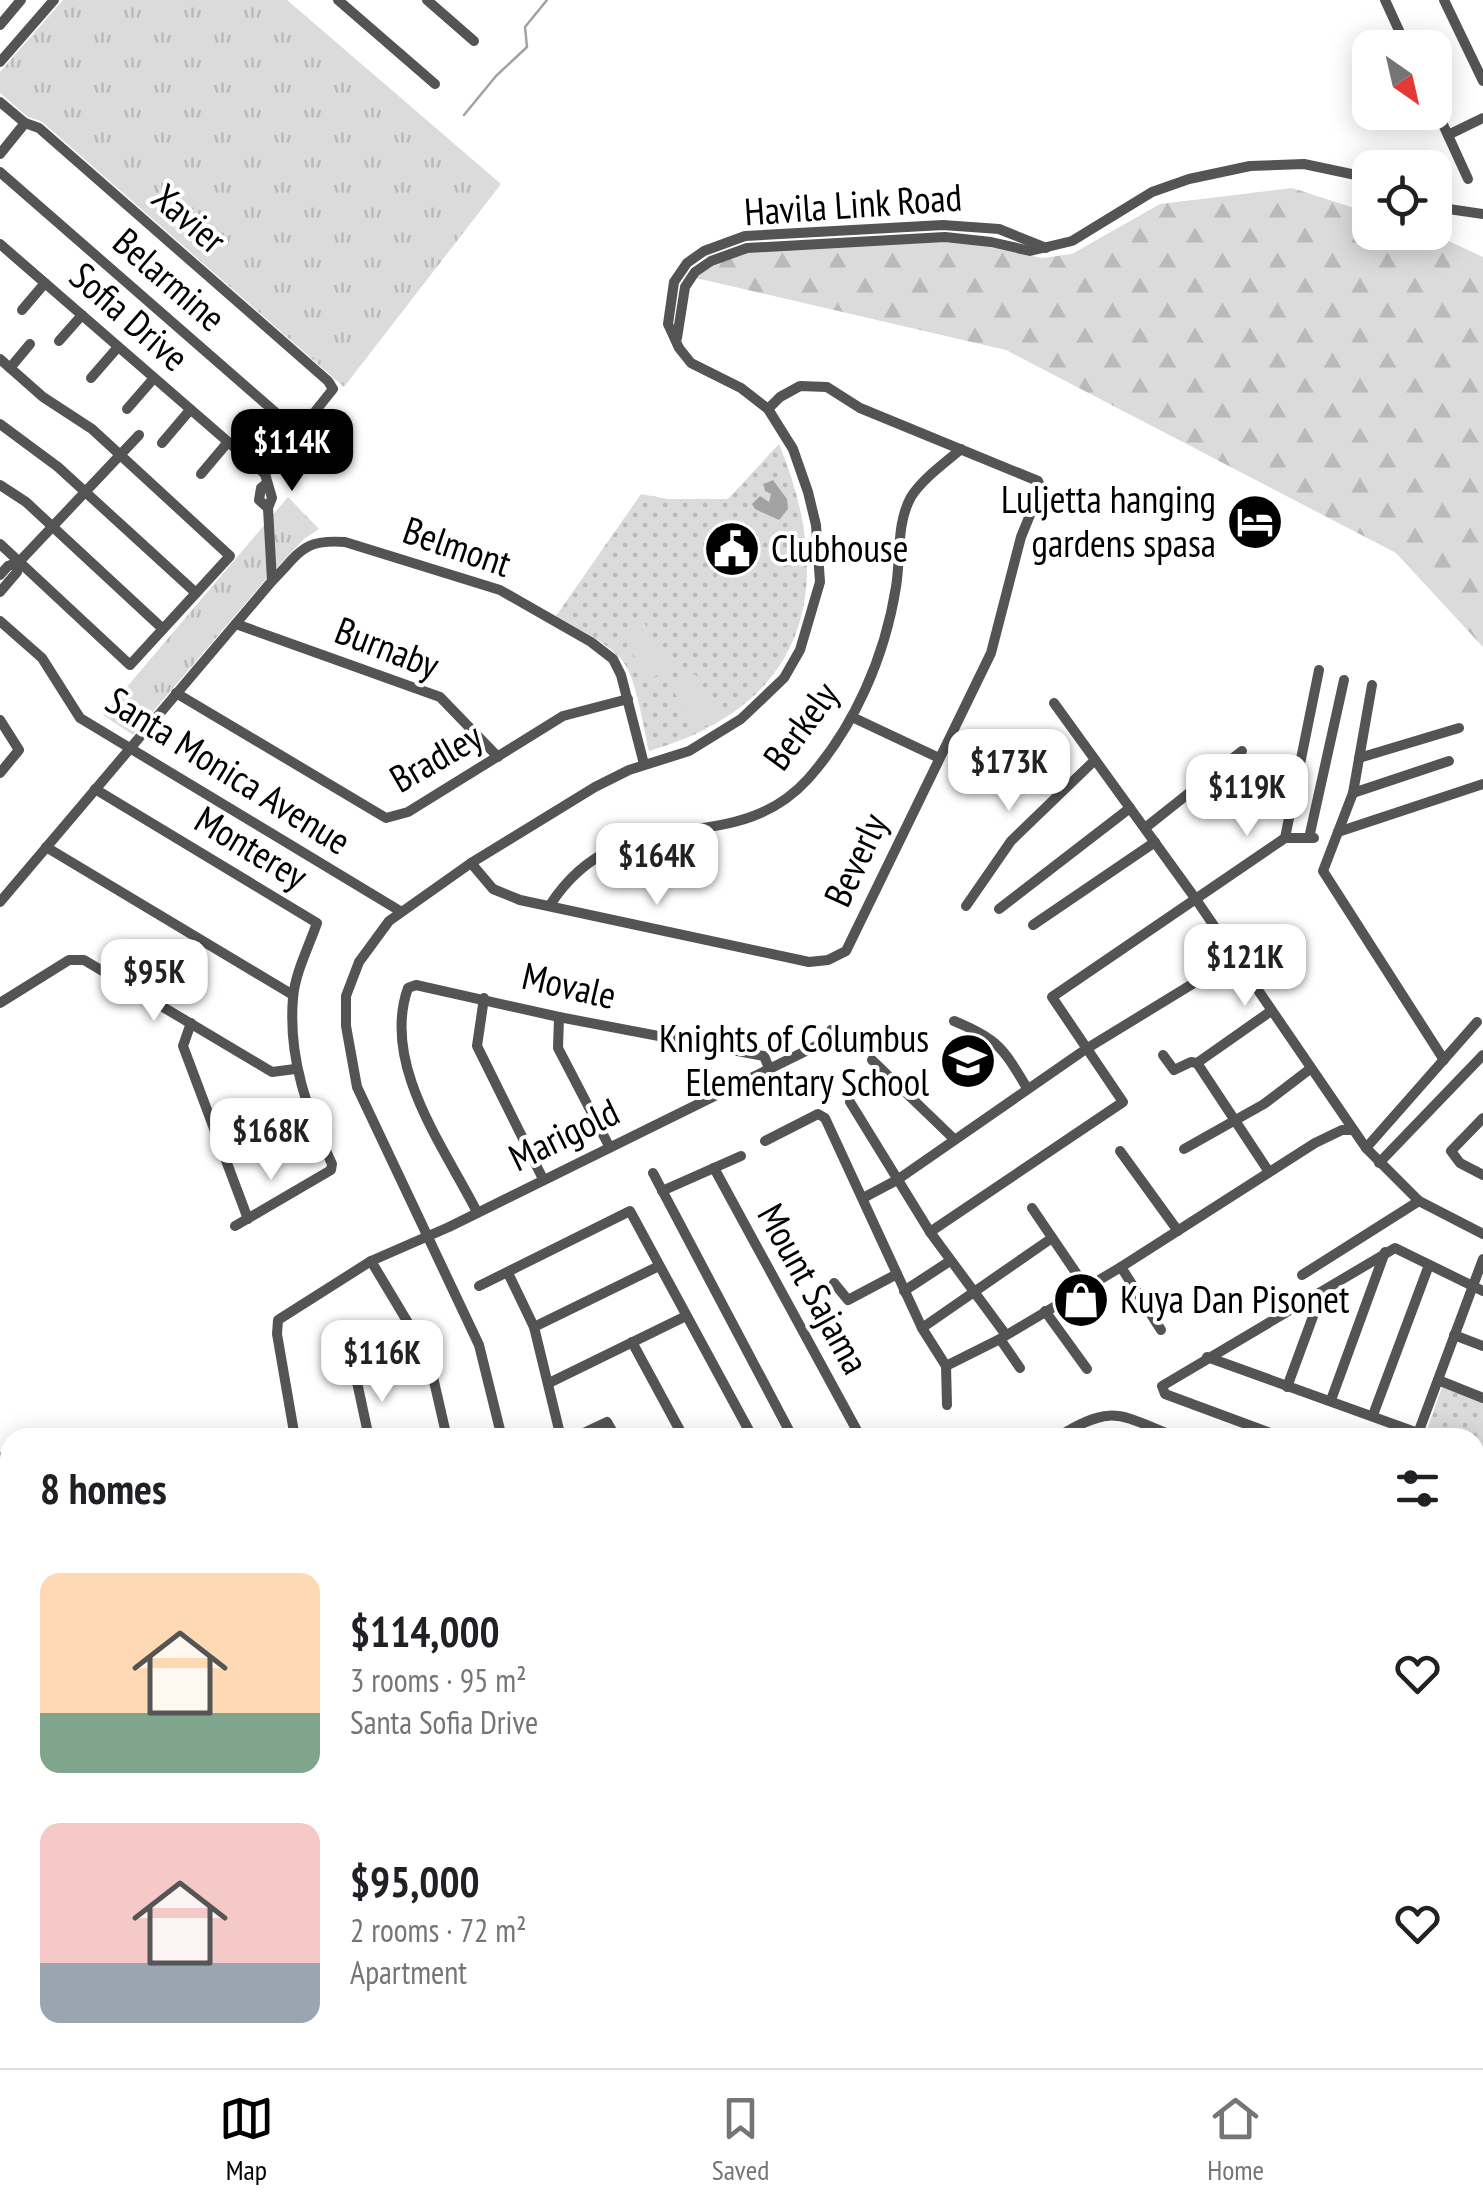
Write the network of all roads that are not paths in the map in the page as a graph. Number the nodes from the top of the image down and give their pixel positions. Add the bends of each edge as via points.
1 (21, 0) edge
2 (54, 0) edge
3 (338, 0) edge
4 (427, 0) edge
5 (1385, 0) edge
6 (1444, 0) edge
7 (0, 26) edge
8 (1399, 30) edge
9 (474, 40) dead end
10 (0, 62) edge
11 (1483, 80) edge
12 (436, 84) dead end
13 (0, 102) edge
14 (1483, 118) edge
15 (25, 123) junction
16 (1446, 130) edge
17 (1448, 134) junction
18 (0, 154) edge
19 (0, 172) edge
20 (1352, 174) edge
21 (1468, 178) dead end
22 (1452, 209) edge
23 (1483, 214) edge
24 (2, 251) edge
25 (45, 283) junction
26 (22, 310) dead end
27 (82, 315) junction
28 (59, 341) dead end
29 (30, 344) dead end
30 (118, 347) junction
31 (5, 363) edge
32 (91, 378) dead end
33 (154, 378) junction
34 (768, 408) junction
35 (127, 409) dead end
36 (190, 410) junction
37 (0, 424) edge
38 (298, 432) junction
39 (139, 436) dead end
40 (228, 442) junction
41 (162, 443) dead end
42 (960, 449) junction
43 (120, 456) junction
44 (201, 474) dead end
45 (265, 479) junction
46 (0, 485) edge
47 (86, 492) junction
48 (54, 526) junction
49 (0, 544) edge
50 (19, 562) junction
51 (0, 575) edge
52 (272, 581) junction
53 (0, 592) edge
54 (196, 594) junction
55 (0, 622) edge
56 (236, 624) junction
57 (163, 629) junction
58 (1318, 670) dead end
59 (1344, 680) dead end
60 (1372, 686) dead end
61 (176, 693) junction
62 (628, 699) junction
63 (1054, 703) dead end
64 (852, 717) junction
65 (0, 720) edge
66 (1459, 728) dead end
67 (130, 749) junction
68 (1242, 750) dead end
69 (938, 757) junction
70 (498, 758) junction
71 (1359, 758) junction
72 (1095, 760) junction
73 (1449, 760) dead end
74 (644, 764) junction
75 (0, 773) edge
76 (1483, 784) edge
77 (96, 789) junction
78 (1353, 793) junction
79 (1130, 808) junction
80 (1145, 828) junction
81 (1338, 832) junction
82 (1284, 838) junction
83 (1155, 842) junction
84 (46, 847) junction
85 (471, 863) junction
86 (1196, 898) junction
87 (0, 902) edge
88 (550, 905) junction
89 (966, 906) dead end
90 (998, 910) dead end
91 (400, 912) junction
92 (1033, 925) dead end
93 (1235, 958) junction
94 (293, 996) junction
95 (484, 998) junction
96 (0, 1002) edge
97 (1271, 1011) junction
98 (559, 1017) junction
99 (954, 1021) dead end
100 (1478, 1022) dead end
101 (191, 1023) junction
102 (830, 1030) dead end
103 (1086, 1049) junction
104 (1163, 1055) dead end
105 (1483, 1055) edge
106 (872, 1060) dead end
107 (1444, 1060) junction
108 (1197, 1063) junction
109 (769, 1068) junction
110 (296, 1069) junction
111 (1310, 1069) junction
112 (1027, 1088) junction
113 (850, 1102) dead end
114 (1482, 1120) edge
115 (1234, 1122) junction
116 (1353, 1130) junction
117 (954, 1139) junction
118 (766, 1142) dead end
119 (609, 1146) junction
120 (1184, 1148) dead end
121 (1366, 1148) junction
122 (1120, 1150) dead end
123 (740, 1156) dead end
124 (1379, 1163) junction
125 (714, 1168) junction
126 (1268, 1172) junction
127 (653, 1173) dead end
128 (1483, 1175) edge
129 (543, 1179) junction
130 (897, 1180) junction
131 (662, 1191) junction
132 (864, 1198) junction
133 (1419, 1201) junction
134 (1032, 1208) dead end
135 (478, 1212) junction
136 (248, 1219) junction
137 (236, 1226) dead end
138 (1178, 1230) junction
139 (930, 1232) junction
140 (1483, 1234) edge
141 (426, 1236) junction
142 (1052, 1238) junction
143 (1386, 1252) junction
144 (1483, 1259) edge
145 (371, 1260) junction
146 (950, 1261) junction
147 (659, 1266) junction
148 (1429, 1266) junction
149 (1121, 1267) junction
150 (508, 1273) junction
151 (897, 1274) junction
152 (1302, 1275) dead end
153 (834, 1284) dead end
154 (479, 1286) dead end
155 (1084, 1286) junction
156 (1478, 1289) edge
157 (904, 1291) junction
158 (1322, 1291) junction
159 (974, 1292) junction
160 (1045, 1310) junction
161 (686, 1316) junction
162 (534, 1327) junction
163 (922, 1328) junction
164 (1161, 1330) dead end
165 (1454, 1335) junction
166 (1003, 1337) junction
167 (632, 1342) junction
168 (1483, 1346) edge
169 (1207, 1357) junction
170 (946, 1366) junction
171 (1020, 1368) dead end
172 (1087, 1370) dead end
173 (1438, 1380) junction
174 (356, 1382) dead end
175 (549, 1383) junction
176 (1286, 1387) junction
177 (1483, 1398) edge
178 (1332, 1400) junction
179 (947, 1405) dead end
180 (1373, 1415) junction
181 (293, 1428) edge
182 (367, 1428) edge
183 (446, 1428) edge
184 (500, 1428) edge
185 (559, 1428) edge
186 (679, 1428) edge
187 (748, 1428) edge
188 (788, 1428) edge
189 (857, 1428) edge
190 (1074, 1428) edge
191 (1150, 1428) edge
192 (1257, 1428) edge
193 (1402, 1428) edge
194 (1420, 1428) edge

1 - 7 street
2 - 10 street
3 - 12 street
4 - 9 street
5 - 8 street
6 - 11 street
13 - 15 street, Xavier
14 - 17 street
15 - 18 street
15 - 38 street, Xavier via 39,128 334,389
16 - 17 street
17 - 21 street
19 - 38 street, Belarmine
20 - 34 street, Havila Link Road via 1304,164 1250,166 1152,192 1072,241 1030,251 945,237 747,248 711,261 685,287 679,348 692,363
22 - 23 street
24 - 25 street, Sofia Drive
25 - 26 street
25 - 27 street, Sofia Drive
27 - 28 street
27 - 30 street, Sofia Drive
29 - 31 street
30 - 32 street
30 - 33 street, Sofia Drive
31 - 43 street
33 - 35 street
33 - 36 street, Sofia Drive
34 - 42 street, Beverly via 800,386 827,387 860,408
34 - 74 street via 793,449 816,525 820,582 806,632 784,678 741,720 689,751
36 - 40 street, Sofia Drive
36 - 41 street
37 - 47 street
38 - 45 street
39 - 43 street
40 - 44 street
40 - 45 street, Sofia Drive
42 - 64 street, Berkely via 912,496 888,626
42 - 69 street, Beverly via 1038,481 1041,488 1021,536 996,638
43 - 47 street
43 - 54 street via 230,556
45 - 52 street via 272,498
46 - 48 street
47 - 48 street
47 - 54 street
48 - 50 street
48 - 57 street
49 - 50 street
50 - 51 street
50 - 53 street
50 - 57 street via 130,665
52 - 56 street, Belmont
52 - 62 street, Belmont via 320,540 346,542 500,590 613,659
54 - 57 street
55 - 67 street, Santa Monica Avenue via 42,658 80,718
56 - 61 street, Belmont
56 - 70 street, Burnaby via 440,697
58 - 82 street
59 - 82 street via 1312,838
60 - 71 street
61 - 67 street, Belmont
61 - 70 street, Bradley via 386,818 408,812
62 - 70 street, Bradley via 563,716
62 - 74 street, Belmont
63 - 72 street
64 - 69 street
64 - 88 street, Berkely via 808,780 769,812 653,835 600,854 577,870
65 - 75 street via 19,750
66 - 71 street
67 - 77 street, Belmont
67 - 91 street, Santa Monica Avenue
68 - 80 street
69 - 88 street, Beverly via 846,951 828,960 808,962
71 - 78 street
72 - 79 street
72 - 89 street via 1011,841
73 - 78 street
74 - 85 street
76 - 81 street
77 - 84 street, Belmont
77 - 94 street, Monterey via 317,923
78 - 81 street
79 - 80 street
79 - 90 street
80 - 83 street
81 - 107 street via 1323,871
82 - 86 street
83 - 86 street
83 - 92 street
84 - 87 street, Belmont
84 - 94 street
85 - 88 street, Beverly via 493,888
85 - 91 street
86 - 93 street
86 - 103 street via 1052,997
91 - 141 street via 359,962 346,996 346,1026 358,1087
93 - 97 street
93 - 103 street
94 - 110 street, Monterey
95 - 98 street, Movale
95 - 129 street via 477,1046
95 - 135 street, Movale via 416,985 408,988 400,1016 408,1080
96 - 101 street via 69,960 84,960
97 - 108 street
97 - 111 street
98 - 109 street, Movale via 764,1056
98 - 119 street via 558,1048
99 - 112 street via 998,1043
100 - 107 street
101 - 110 street via 272,1072
101 - 136 street via 183,1046
102 - 109 street, Marigold via 822,1043
103 - 112 street
103 - 139 street via 1123,1102
104 - 108 street via 1174,1070
105 - 124 street
106 - 117 street
107 - 121 street
108 - 115 street
109 - 119 street, Marigold
110 - 136 street, Monterey via 331,1170
111 - 115 street
111 - 116 street
112 - 117 street
113 - 130 street
114 - 128 street via 1451,1151
115 - 120 street
115 - 126 street
116 - 121 street
116 - 126 street via 1315,1143
117 - 130 street
118 - 132 street via 820,1113
119 - 129 street, Marigold
121 - 124 street
122 - 138 street
123 - 125 street
124 - 133 street
125 - 131 street
125 - 189 street, Mount Sajama
126 - 138 street
127 - 131 street
129 - 135 street, Marigold
130 - 132 street
130 - 139 street
131 - 188 street
132 - 151 street
133 - 140 street
133 - 152 street
134 - 142 street
135 - 141 street, Marigold
136 - 137 street, Monterey
138 - 149 street
139 - 146 street
141 - 145 street, Marigold
141 - 184 street via 479,1345
142 - 155 street
142 - 159 street
143 - 148 street via 1396,1248
143 - 158 street
143 - 178 street
144 - 156 street
145 - 181 street, Marigold via 278,1320
145 - 183 street via 422,1346
146 - 157 street
146 - 159 street
147 - 150 street via 630,1211
147 - 161 street
147 - 162 street
148 - 156 street
148 - 180 street
149 - 155 street
149 - 164 street
150 - 154 street
150 - 162 street
151 - 153 street via 848,1300
151 - 157 street
155 - 160 street
156 - 165 street
157 - 163 street
158 - 169 street
158 - 176 street
159 - 163 street
159 - 166 street
160 - 166 street
160 - 172 street
161 - 167 street
161 - 187 street
162 - 175 street
163 - 170 street
165 - 168 street
165 - 173 street
166 - 170 street
166 - 171 street
167 - 175 street
167 - 186 street
169 - 176 street
169 - 192 street via 1164,1382 1162,1390
170 - 179 street
173 - 177 street
173 - 194 street
174 - 182 street
175 - 185 street
176 - 178 street
178 - 180 street
180 - 193 street
190 - 191 street via 1108,1413

